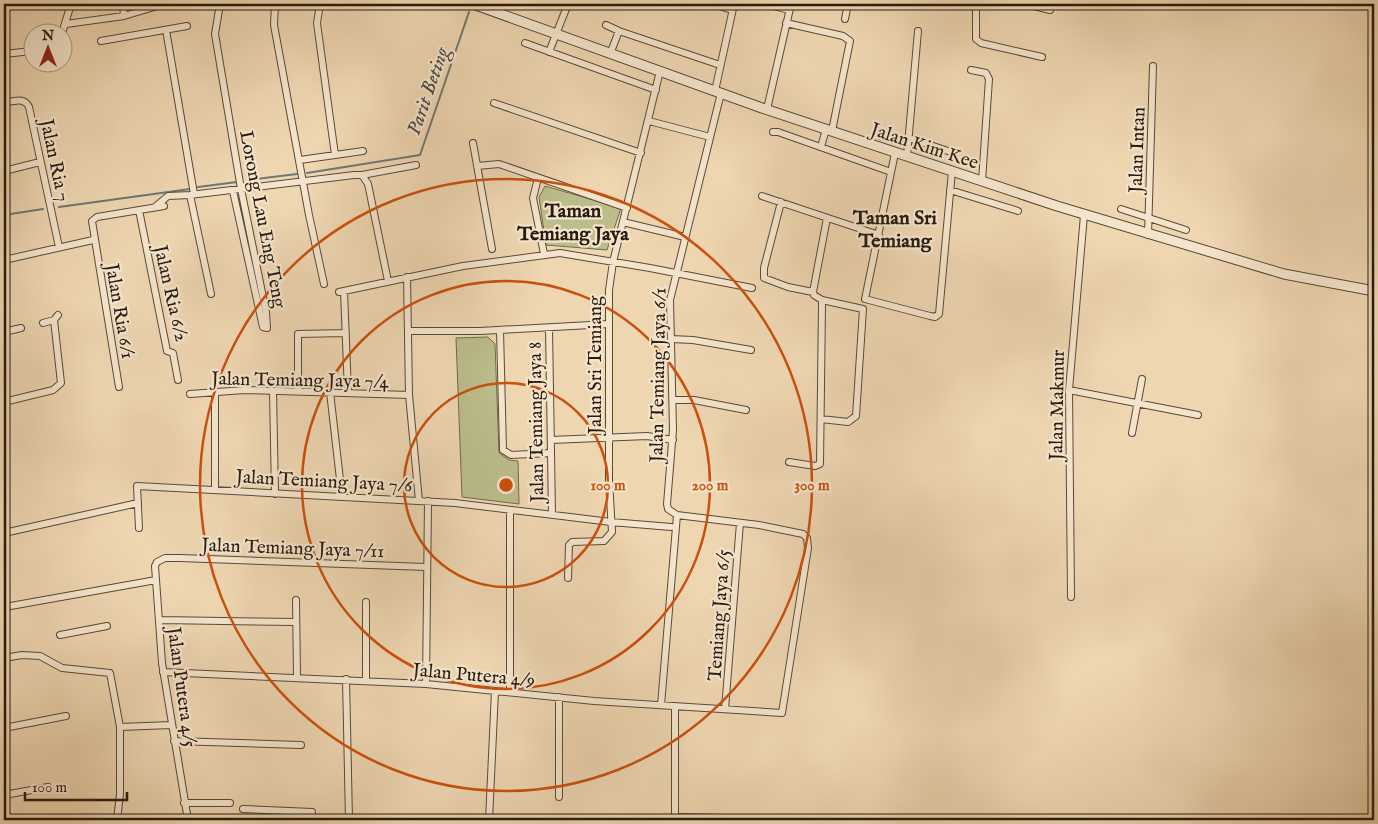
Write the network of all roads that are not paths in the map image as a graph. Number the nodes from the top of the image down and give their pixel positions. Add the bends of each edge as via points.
1 (71, 4) edge
2 (123, 4) edge
3 (164, 4) edge
4 (220, 4) edge
5 (275, 4) edge
6 (320, 4) edge
7 (473, 4) edge
8 (568, 4) edge
9 (713, 4) edge
10 (766, 4) edge
11 (848, 4) edge
12 (976, 4) edge
13 (1026, 4) edge
14 (733, 7) edge
15 (790, 7) edge
16 (495, 8) edge
17 (1050, 10) dead end
18 (124, 16) junction
19 (845, 19) dead end
20 (66, 22) edge
21 (72, 23) edge
22 (786, 23) junction
23 (606, 25) dead end
24 (188, 26) dead end
25 (166, 30) junction
26 (619, 31) junction
27 (918, 31) dead end
28 (556, 35) junction
29 (101, 41) dead end
30 (525, 43) dead end
31 (22, 52) edge
32 (549, 52) junction
33 (4, 54) edge
34 (610, 54) junction
35 (1042, 57) dead end
36 (720, 65) junction
37 (1154, 66) dead end
38 (970, 70) dead end
39 (660, 72) junction
40 (656, 90) junction
41 (718, 92) junction
42 (4, 103) edge
43 (494, 103) dead end
44 (766, 109) junction
45 (648, 121) junction
46 (829, 130) junction
47 (773, 132) dead end
48 (880, 136) dead end
49 (710, 137) junction
50 (908, 141) junction
51 (474, 143) dead end
52 (821, 147) junction
53 (363, 151) dead end
54 (641, 153) junction
55 (895, 153) junction
56 (954, 153) dead end
57 (335, 155) junction
58 (907, 156) junction
59 (300, 160) junction
60 (40, 162) junction
61 (416, 165) dead end
62 (477, 166) junction
63 (4, 171) edge
64 (952, 171) junction
65 (891, 172) junction
66 (302, 174) junction
67 (362, 175) junction
68 (538, 178) junction
69 (982, 181) junction
70 (241, 183) junction
71 (193, 190) junction
72 (950, 190) junction
73 (233, 191) junction
74 (762, 196) dead end
75 (781, 202) junction
76 (164, 206) dead end
77 (154, 208) junction
78 (627, 208) junction
79 (1121, 209) dead end
80 (139, 210) junction
81 (1018, 211) dead end
82 (1084, 215) junction
83 (1149, 217) junction
84 (828, 218) junction
85 (623, 222) junction
86 (1186, 230) dead end
87 (879, 235) junction
88 (1148, 235) junction
89 (685, 237) junction
90 (93, 240) junction
91 (59, 247) junction
92 (492, 249) dead end
93 (544, 254) junction
94 (4, 260) edge
95 (613, 262) junction
96 (676, 273) junction
97 (407, 276) junction
98 (388, 281) junction
99 (324, 284) dead end
100 (752, 288) dead end
101 (1374, 291) edge
102 (813, 292) junction
103 (211, 294) dead end
104 (822, 300) junction
105 (43, 322) dead end
106 (609, 324) junction
107 (21, 328) dead end
108 (549, 328) junction
109 (500, 330) junction
110 (408, 331) junction
111 (4, 332) edge
112 (346, 333) junction
113 (671, 339) junction
114 (751, 350) dead end
115 (1142, 379) dead end
116 (178, 380) dead end
117 (119, 387) dead end
118 (1069, 390) junction
119 (273, 391) junction
120 (298, 391) junction
121 (215, 392) junction
122 (330, 392) junction
123 (348, 393) junction
124 (190, 394) dead end
125 (410, 395) junction
126 (673, 400) junction
127 (4, 402) edge
128 (1137, 404) junction
129 (746, 410) dead end
130 (1198, 415) dead end
131 (821, 419) junction
132 (1132, 433) dead end
133 (609, 437) junction
134 (551, 440) junction
135 (673, 440) junction
136 (551, 453) junction
137 (789, 462) dead end
138 (215, 490) junction
139 (275, 494) junction
140 (342, 497) junction
141 (419, 501) junction
142 (428, 501) junction
143 (138, 503) junction
144 (510, 510) junction
145 (675, 514) junction
146 (552, 515) junction
147 (611, 522) junction
148 (740, 523) junction
149 (671, 527) dead end
150 (139, 528) dead end
151 (4, 533) edge
152 (160, 559) joint
153 (426, 567) junction
154 (568, 578) dead end
155 (156, 580) junction
156 (1071, 597) dead end
157 (296, 600) dead end
158 (366, 602) dead end
159 (6, 607) dead end
160 (158, 620) junction
161 (296, 622) junction
162 (107, 626) dead end
163 (60, 635) dead end
164 (4, 658) edge
165 (163, 672) junction
166 (297, 676) junction
167 (346, 679) junction
168 (366, 681) junction
169 (426, 684) junction
170 (495, 691) junction
171 (510, 692) junction
172 (559, 697) junction
173 (661, 705) junction
174 (674, 706) junction
175 (725, 709) junction
176 (66, 716) dead end
177 (171, 724) junction
178 (120, 727) junction
179 (4, 728) edge
180 (174, 741) junction
181 (301, 745) dead end
182 (48, 787) dead end
183 (4, 795) edge
184 (559, 797) dead end
185 (184, 803) junction
186 (230, 803) dead end
187 (243, 809) dead end
188 (285, 811) junction
189 (312, 812) dead end
190 (117, 820) edge
191 (188, 820) edge
192 (286, 820) edge
193 (349, 820) edge
194 (489, 820) edge
195 (721, 820) edge

1 - 20 street
2 - 18 street
3 - 18 street
4 - 70 street, Lorong Lau Eng Teng via 215,34
5 - 59 street via 274,25
6 - 57 street via 317,23
7 - 16 street, Jalan Kim Kee
8 - 28 street
9 - 14 street
10 - 15 street
11 - 19 street
12 - 35 street via 976,38
13 - 17 street
14 - 36 street, Jalan Temiang Jaya 6/1
15 - 22 street
16 - 28 street, Jalan Kim Kee
18 - 21 street
22 - 44 street
22 - 46 street via 843,36 850,41
23 - 26 street
24 - 25 street
25 - 29 street
25 - 71 street
26 - 34 street
26 - 36 street
27 - 50 street
28 - 32 street
28 - 34 street, Jalan Kim Kee
30 - 32 street
31 - 33 street
32 - 40 street
34 - 39 street, Jalan Kim Kee
36 - 41 street, Jalan Temiang Jaya 6/1
37 - 83 street, Jalan Intan
38 - 69 street via 986,73 989,79
39 - 40 street, Jalan Sri Temiang
39 - 41 street, Jalan Kim Kee
40 - 45 street, Jalan Sri Temiang
41 - 44 street, Jalan Kim Kee
41 - 49 street, Jalan Temiang Jaya 6/1
42 - 60 street, Jalan Ria 7 via 22,100 28,104
43 - 54 street
44 - 46 street, Jalan Kim Kee
45 - 49 street
45 - 54 street, Jalan Sri Temiang
46 - 52 street
46 - 55 street, Jalan Kim Kee
47 - 52 street
48 - 50 street
49 - 89 street, Jalan Temiang Jaya 6/1
50 - 56 street
50 - 58 street
51 - 62 street
52 - 65 street
53 - 57 street
54 - 78 street, Jalan Sri Temiang
55 - 58 street, Jalan Kim Kee
55 - 65 street
57 - 59 street
58 - 64 street, Jalan Kim Kee
59 - 66 street
60 - 63 street
60 - 91 street, Jalan Ria 7
61 - 67 street
62 - 68 street via 499,164
62 - 92 street
64 - 69 street, Jalan Kim Kee
64 - 72 street
65 - 87 street
66 - 67 street
66 - 70 street
66 - 99 street
67 - 98 street via 368,184
68 - 78 street
68 - 93 street via 534,198
69 - 82 street, Jalan Kim Kee
70 - 73 street
70 - 73 street, Lorong Lau Eng Teng via 267,328 263,327
71 - 73 street
71 - 77 street via 168,196
71 - 103 street
72 - 81 street
72 - 87 street via 939,314 935,317 865,299
74 - 75 street
75 - 84 street
75 - 102 street via 764,278
76 - 77 street
77 - 80 street
78 - 85 street, Jalan Sri Temiang
79 - 83 street
80 - 90 street, Jalan Ria 6/1 via 97,217 92,222
80 - 116 street, Jalan Ria 6/2 via 167,351 175,359
82 - 88 street, Jalan Kim Kee
82 - 118 street, Jalan Makmur
83 - 86 street
83 - 88 street, Jalan Intan
84 - 87 street
84 - 102 street
85 - 89 street
85 - 95 street, Jalan Sri Temiang
88 - 101 street, Jalan Kim Kee via 1284,274
89 - 96 street, Jalan Temiang Jaya 6/1
90 - 91 street, Jalan Ria 6/1
90 - 117 street, Jalan Ria 6/1
91 - 94 street, Jalan Ria 6/1
93 - 95 street via 570,254
93 - 97 street
95 - 96 street
95 - 106 street, Jalan Sri Temiang
96 - 100 street
96 - 113 street, Jalan Temiang Jaya 6/1 via 670,300
97 - 98 street
97 - 110 street
98 - 112 street via 341,292
102 - 104 street
104 - 131 street
104 - 131 street via 863,309 856,416 848,422
105 - 127 street via 56,318 61,383 53,390
106 - 108 street
106 - 133 street, Jalan Sri Temiang
107 - 111 street
108 - 109 street
108 - 134 street, Jalan Temiang Jaya 8
109 - 110 street
109 - 136 street via 503,450 511,455
110 - 125 street
112 - 120 street via 298,334
112 - 123 street
113 - 114 street
113 - 126 street, Jalan Temiang Jaya 6/1
115 - 128 street
118 - 128 street
118 - 156 street, Jalan Makmur
119 - 120 street, Jalan Temiang Jaya 7/4
119 - 121 street, Jalan Temiang Jaya 7/4
119 - 139 street
120 - 122 street, Jalan Temiang Jaya 7/4
121 - 124 street, Jalan Temiang Jaya 7/4
121 - 138 street
122 - 123 street, Jalan Temiang Jaya 7/4
122 - 140 street
123 - 125 street, Jalan Temiang Jaya 7/4
125 - 141 street
126 - 129 street via 694,400
126 - 135 street, Jalan Temiang Jaya 6/1
128 - 130 street
128 - 132 street
131 - 137 street via 820,464
133 - 134 street
133 - 135 street via 647,436
133 - 147 street, Jalan Sri Temiang
134 - 136 street, Jalan Temiang Jaya 8
135 - 145 street, Jalan Temiang Jaya 6/1 via 667,504
136 - 146 street, Jalan Temiang Jaya 8
138 - 139 street, Jalan Temiang Jaya 7/6
138 - 143 street, Jalan Temiang Jaya 7/6 via 137,486
139 - 140 street, Jalan Temiang Jaya 7/6
140 - 141 street, Jalan Temiang Jaya 7/6
141 - 142 street, Jalan Temiang Jaya 7/6
142 - 144 street, Jalan Temiang Jaya 7/6
142 - 153 street
143 - 150 street, Jalan Temiang Jaya 7/6
143 - 151 street
144 - 146 street, Jalan Temiang Jaya 7/6
144 - 171 street
145 - 148 street
145 - 173 street, Jalan Temiang Jaya 6/1
146 - 147 street, Jalan Temiang Jaya 7/6
147 - 149 street, Jalan Temiang Jaya 7/6
147 - 154 street, Jalan Sri Temiang via 611,535 604,541 572,542 569,545
148 - 175 street, Temiang Jaya 6/5
148 - 175 street, Jalan Putera 4/9 via 803,534 808,548 782,713
152 - 153 street, Jalan Temiang Jaya 7/11
152 - 155 street, Jalan Putera 4/5 via 155,566
153 - 169 street
155 - 159 street
155 - 160 street, Jalan Putera 4/5
157 - 161 street
158 - 168 street
160 - 161 street
160 - 165 street, Jalan Putera 4/5
161 - 166 street
162 - 163 street
164 - 178 street via 40,656 62,668 110,673
165 - 166 street, Jalan Putera 4/9
165 - 177 street, Jalan Putera 4/5
166 - 167 street, Jalan Putera 4/9
167 - 168 street, Jalan Putera 4/9
167 - 193 street
168 - 169 street, Jalan Putera 4/9
169 - 170 street, Jalan Putera 4/9
170 - 171 street, Jalan Putera 4/9
170 - 194 street
171 - 172 street, Jalan Putera 4/9
172 - 173 street, Jalan Putera 4/9
172 - 184 street
173 - 174 street, Jalan Putera 4/9
174 - 175 street, Jalan Putera 4/9
174 - 195 street via 675,817
176 - 179 street
177 - 178 street
177 - 180 street, Jalan Putera 4/5
178 - 190 street
180 - 181 street
180 - 185 street, Jalan Putera 4/5
182 - 183 street
185 - 186 street
185 - 191 street, Jalan Putera 4/5
187 - 188 street
188 - 189 street
188 - 192 street

